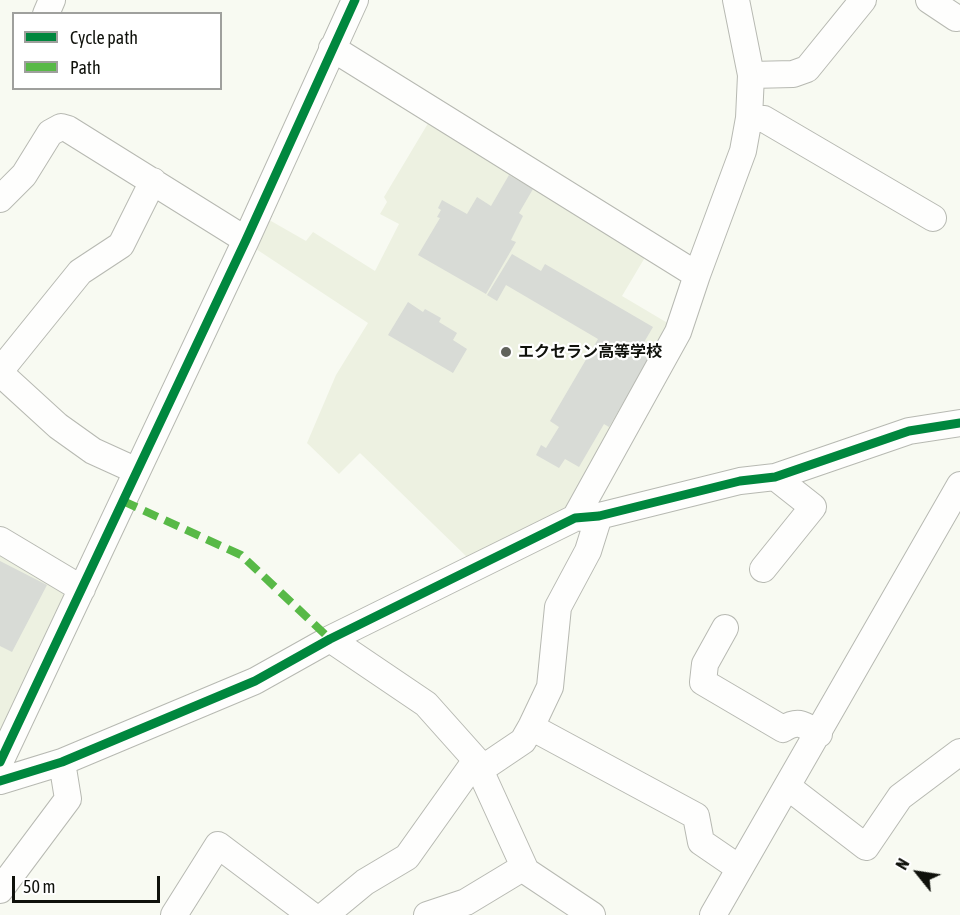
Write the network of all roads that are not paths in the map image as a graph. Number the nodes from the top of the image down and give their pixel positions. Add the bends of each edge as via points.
1 (355, 0) edge
2 (736, 0) edge
3 (863, 0) edge
4 (929, 0) edge
5 (956, 18) dead end
6 (332, 48) junction
7 (751, 75) junction
8 (749, 118) junction
9 (153, 181) junction
10 (0, 199) edge
11 (933, 219) dead end
12 (246, 240) junction
13 (696, 275) junction
14 (0, 372) edge
15 (960, 423) edge
16 (137, 471) junction
17 (775, 477) junction
18 (960, 485) edge
19 (587, 517) junction
20 (0, 540) edge
21 (763, 569) dead end
22 (82, 589) junction
23 (724, 628) dead end
24 (330, 639) junction
25 (531, 727) junction
26 (819, 734) junction
27 (960, 752) edge
28 (0, 762) edge
29 (62, 762) junction
30 (478, 765) junction
31 (0, 781) edge
32 (788, 788) junction
33 (524, 867) junction
34 (739, 868) junction
35 (0, 890) edge
36 (174, 915) edge
37 (311, 915) edge
38 (325, 915) edge
39 (427, 915) edge
40 (592, 915) edge
41 (713, 915) edge

1 - 6 street
2 - 7 street
3 - 7 street via 807,69 793,74
4 - 5 street
6 - 12 street
6 - 13 street
7 - 8 street
8 - 11 street via 764,119
8 - 13 street via 743,151
9 - 10 street via 61,127 50,134 24,175
9 - 12 street
9 - 14 street via 121,245 80,272
12 - 16 street
13 - 19 street via 678,332
14 - 16 street via 58,426 93,451
15 - 17 street via 909,431
16 - 22 street
17 - 19 street via 740,481
17 - 21 street via 813,507
18 - 26 street
19 - 24 street
19 - 25 street via 588,551 558,607 550,687
20 - 22 street
22 - 28 street
23 - 26 street via 705,664 703,682 783,729 793,723
24 - 29 street via 255,681
24 - 30 street via 426,704
25 - 30 street via 522,741
25 - 34 street via 696,816 700,842
26 - 32 street
27 - 32 street via 900,797 866,847
29 - 31 street
29 - 35 street via 68,799
30 - 33 street
30 - 38 street via 407,857 365,882
32 - 34 street
33 - 39 street via 466,902
33 - 40 street
34 - 41 street
36 - 37 street via 218,845

